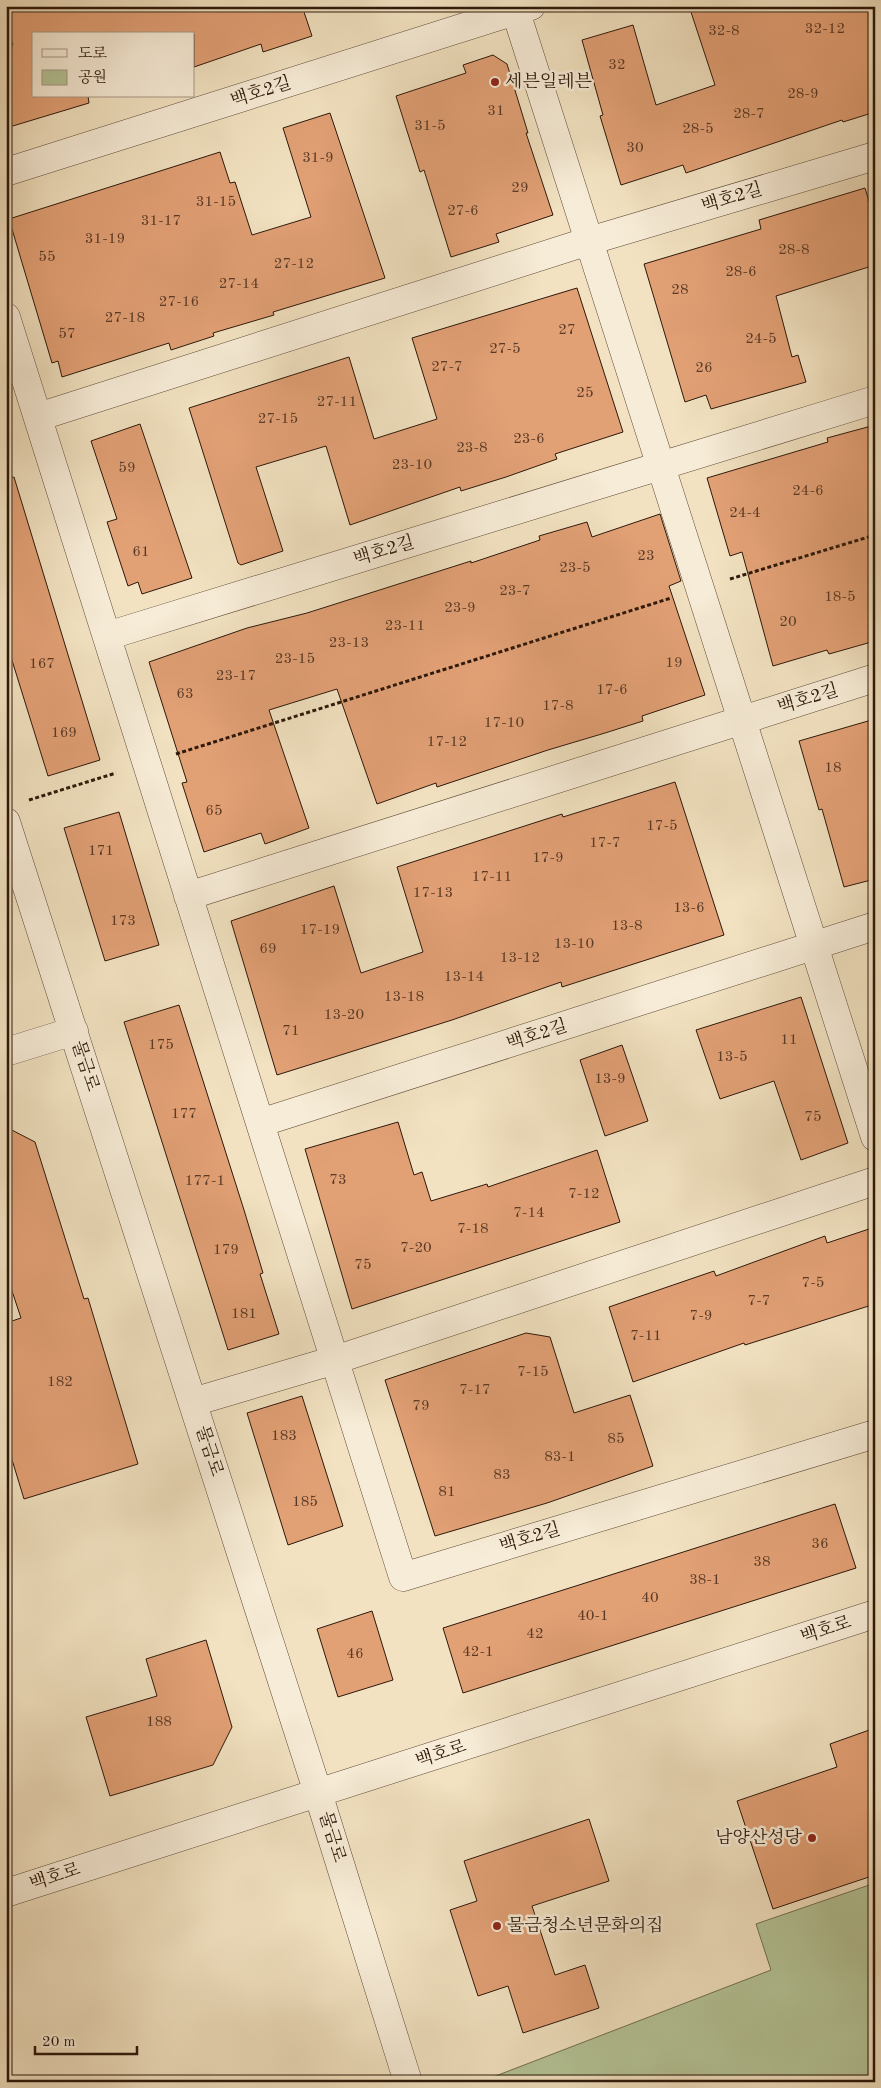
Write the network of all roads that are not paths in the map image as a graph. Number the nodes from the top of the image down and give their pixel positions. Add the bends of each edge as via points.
1 (520, 8) edge
2 (875, 156) edge
3 (6, 172) edge
4 (589, 241) junction
5 (6, 317) edge
6 (875, 400) edge
7 (38, 417) junction
8 (661, 466) junction
9 (107, 636) junction
10 (875, 678) edge
11 (741, 719) junction
12 (6, 822) edge
13 (188, 896) junction
14 (875, 926) edge
15 (814, 946) junction
16 (74, 1031) junction
17 (6, 1052) edge
18 (260, 1123) junction
19 (875, 1137) edge
20 (875, 1181) edge
21 (335, 1360) junction
22 (193, 1402) junction
23 (875, 1434) edge
24 (875, 1614) edge
25 (318, 1793) junction
26 (6, 1892) edge
27 (408, 2082) edge

1 - 3 street, 백호2길
1 - 4 street, 백호2길
2 - 4 street, 백호2길
4 - 7 street, 백호2길
4 - 8 street, 백호2길
5 - 7 street, 백호2길
6 - 8 street, 백호2길
7 - 9 street, 백호2길
8 - 9 street, 백호2길
8 - 11 street, 백호2길
9 - 13 street, 백호2길
10 - 11 street, 백호2길
11 - 13 street, 백호2길
11 - 15 street, 백호2길
12 - 16 street, 물금로
13 - 18 street, 백호2길
14 - 15 street, 백호2길
15 - 18 street, 백호2길
15 - 19 street, 백호2길
16 - 17 street
16 - 22 street, 물금로
18 - 21 street, 백호2길
20 - 21 street
21 - 22 street
21 - 23 street, 백호2길 via 403,1577
22 - 25 street, 물금로
24 - 25 street, 백호로
25 - 26 street, 백호로
25 - 27 street, 물금로

